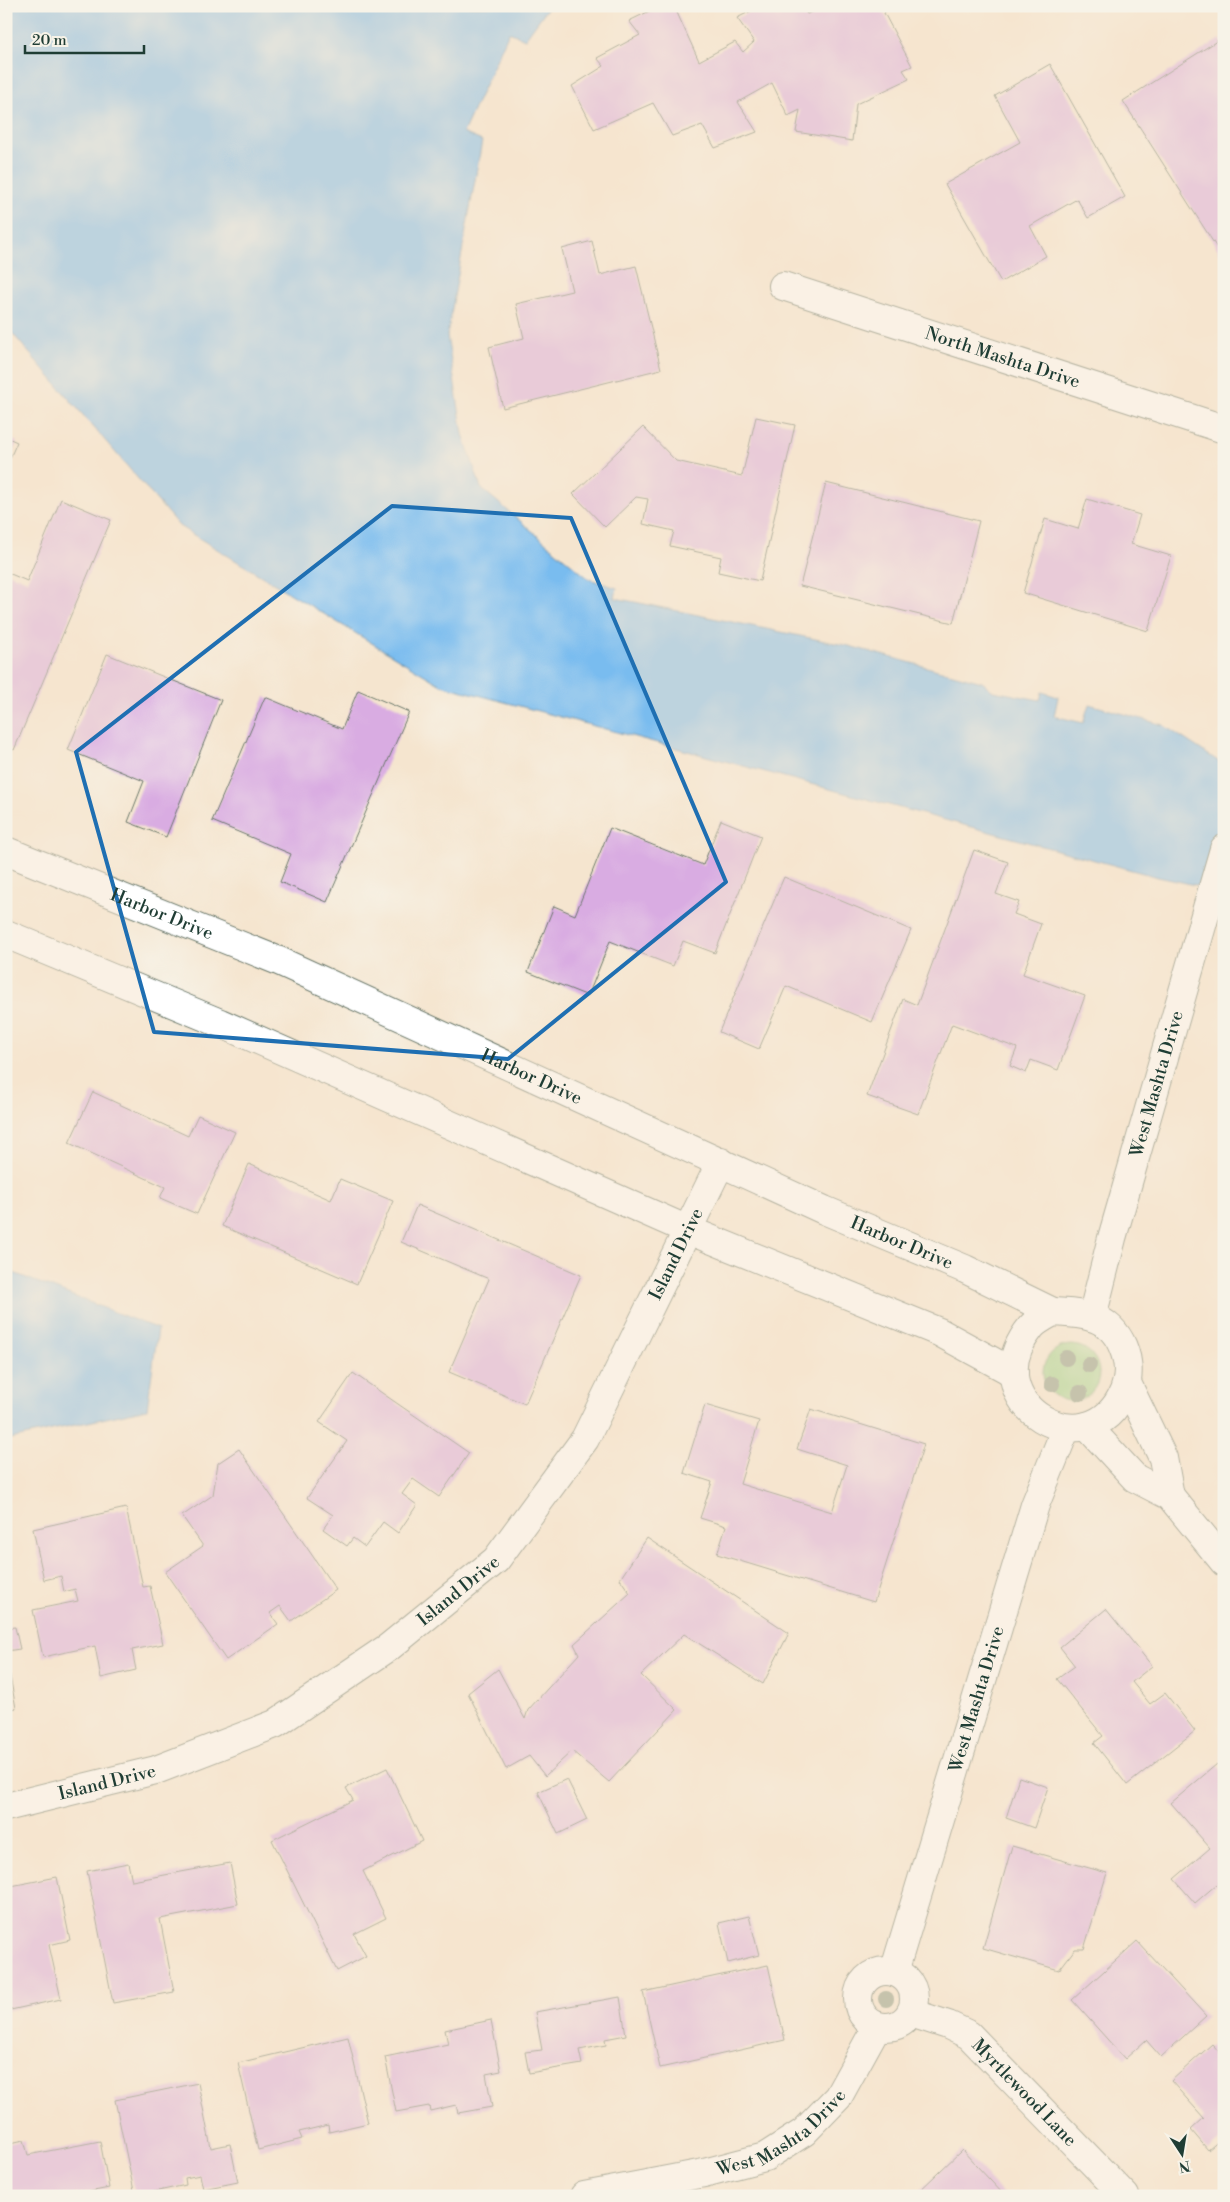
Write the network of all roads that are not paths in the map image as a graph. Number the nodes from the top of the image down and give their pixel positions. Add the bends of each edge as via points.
1 (783, 286) dead end
2 (1224, 428) edge
3 (1224, 849) edge
4 (6, 851) edge
5 (6, 934) edge
6 (721, 1162) junction
7 (688, 1230) junction
8 (1053, 1312) junction
9 (1092, 1317) junction
10 (1014, 1373) junction
11 (1127, 1383) junction
12 (1077, 1427) junction
13 (1170, 1496) junction
14 (1224, 1562) edge
15 (6, 1807) edge
16 (894, 1972) junction
17 (911, 2013) junction
18 (877, 2026) junction
19 (584, 2196) edge
20 (1125, 2196) edge

1 - 2 street, North Mashta Drive
3 - 9 street, West Mashta Drive
4 - 6 street, Harbor Drive via 279,962
5 - 7 street via 220,1023
6 - 7 street, Island Drive
6 - 8 street, Harbor Drive via 824,1210 965,1269
7 - 10 street via 939,1332
7 - 15 street, Island Drive via 585,1439 496,1560 389,1647 275,1724 156,1770
8 - 9 street
8 - 10 street via 1032,1326 1017,1352
9 - 11 street via 1109,1328 1122,1344 1128,1362
10 - 12 street via 1018,1393 1029,1410 1046,1423
11 - 12 street via 1120,1401 1106,1416
11 - 13 street via 1163,1458
12 - 13 street via 1135,1478
12 - 16 street, West Mashta Drive via 1034,1505
13 - 14 street
16 - 17 street via 912,1988
16 - 18 street via 882,1971 870,1976 857,1996 859,2009
17 - 18 street via 902,2022 889,2027
17 - 20 street, Myrtlewood Lane via 969,2035
18 - 19 street, West Mashta Drive via 838,2097 804,2132 765,2157 704,2173

